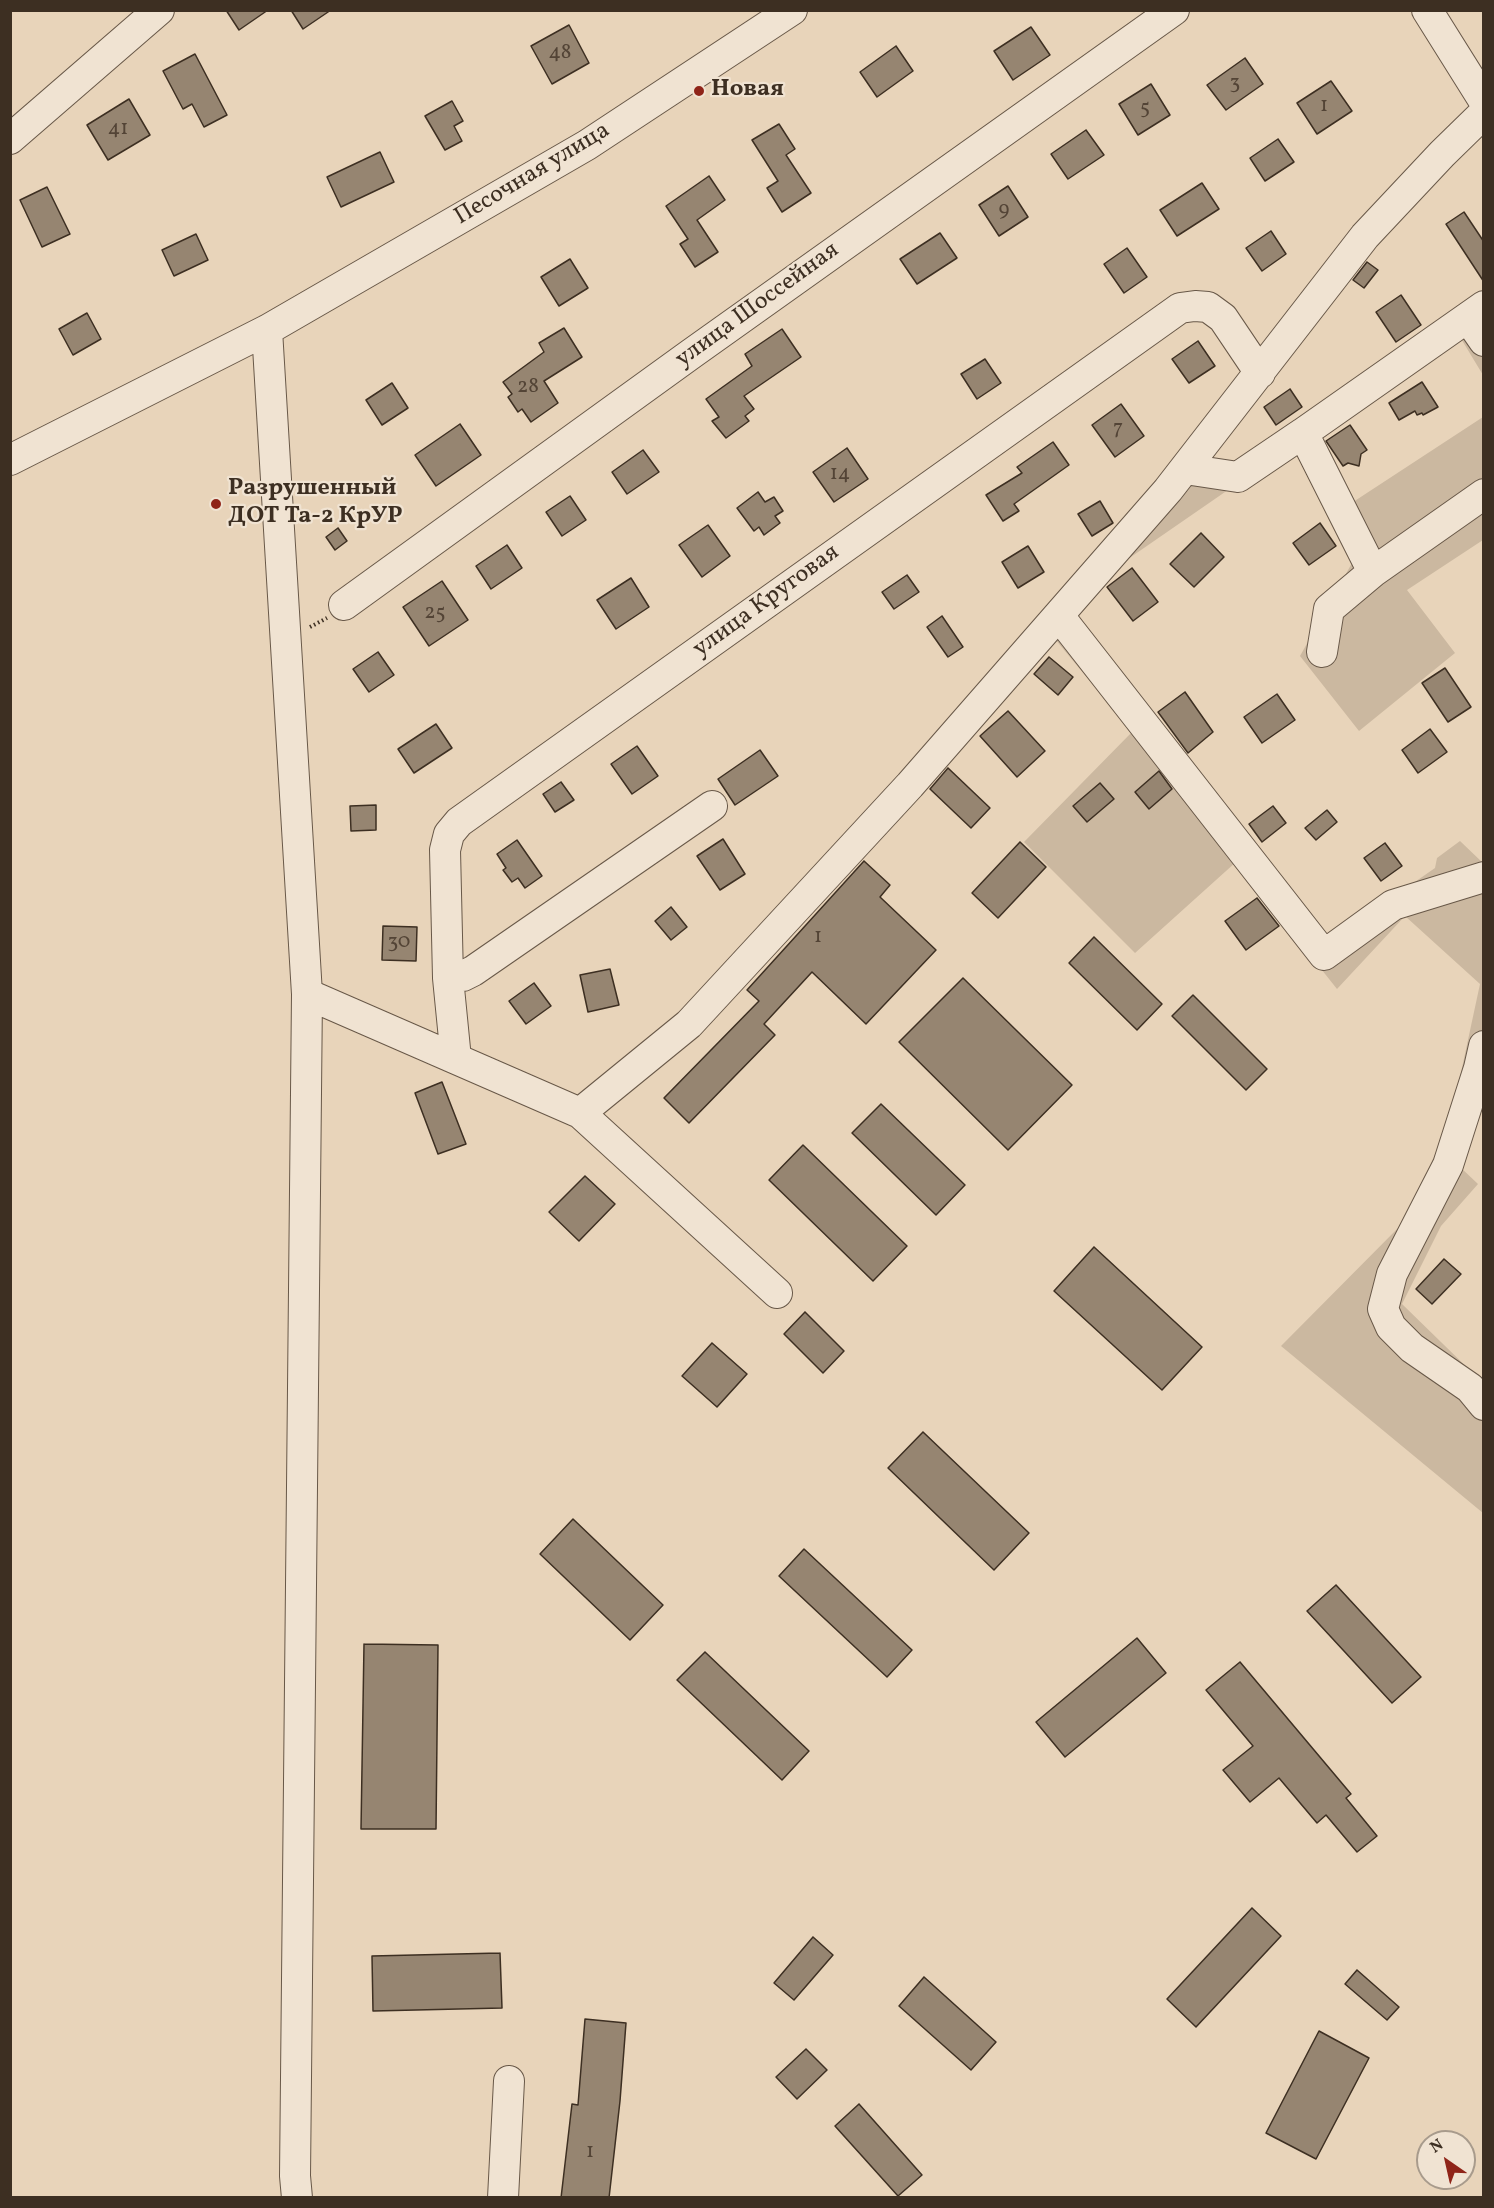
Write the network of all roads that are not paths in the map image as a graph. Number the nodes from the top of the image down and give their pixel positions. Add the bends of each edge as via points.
1 (159, 10) edge
2 (792, 10) edge
3 (1174, 10) edge
4 (1427, 10) edge
5 (1484, 101) edge
6 (1484, 113) edge
7 (10, 139) edge
8 (1478, 321) edge
9 (267, 330) junction
10 (1260, 373) junction
11 (1304, 434) junction
12 (10, 460) edge
13 (1185, 469) junction
14 (1484, 494) edge
15 (1373, 572) junction
16 (344, 605) road end
17 (1059, 616) junction
18 (1322, 652) dead end
19 (712, 806) dead end
20 (1484, 877) edge
21 (448, 978) junction
22 (307, 994) junction
23 (1484, 1046) edge
24 (456, 1059) junction
25 (580, 1113) junction
26 (777, 1293) dead end
27 (1484, 1405) edge
28 (509, 2081) dead end
29 (297, 2198) edge
30 (503, 2198) edge

1 - 7 street
2 - 9 street, Песочная улица via 587,145
3 - 16 street, улица Шоссейная
4 - 5 street
6 - 10 street via 1365,236
8 - 11 street
9 - 12 street, Песочная улица
9 - 22 street
10 - 13 street
10 - 21 street, улица Круговая via 1223,318 1208,308 1179,308 459,822 449,834 445,850
11 - 13 street via 1238,477
11 - 15 street
13 - 17 street
14 - 15 street
15 - 18 street via 1329,609
17 - 20 street via 1324,955 1393,905
17 - 25 street via 910,785 689,1024
19 - 21 street via 473,972
21 - 24 street, улица Круговая
22 - 24 street
22 - 29 street
23 - 27 street via 1448,1165 1392,1274 1383,1309 1391,1327 1412,1348 1470,1389
24 - 25 street
25 - 26 street
28 - 30 street

